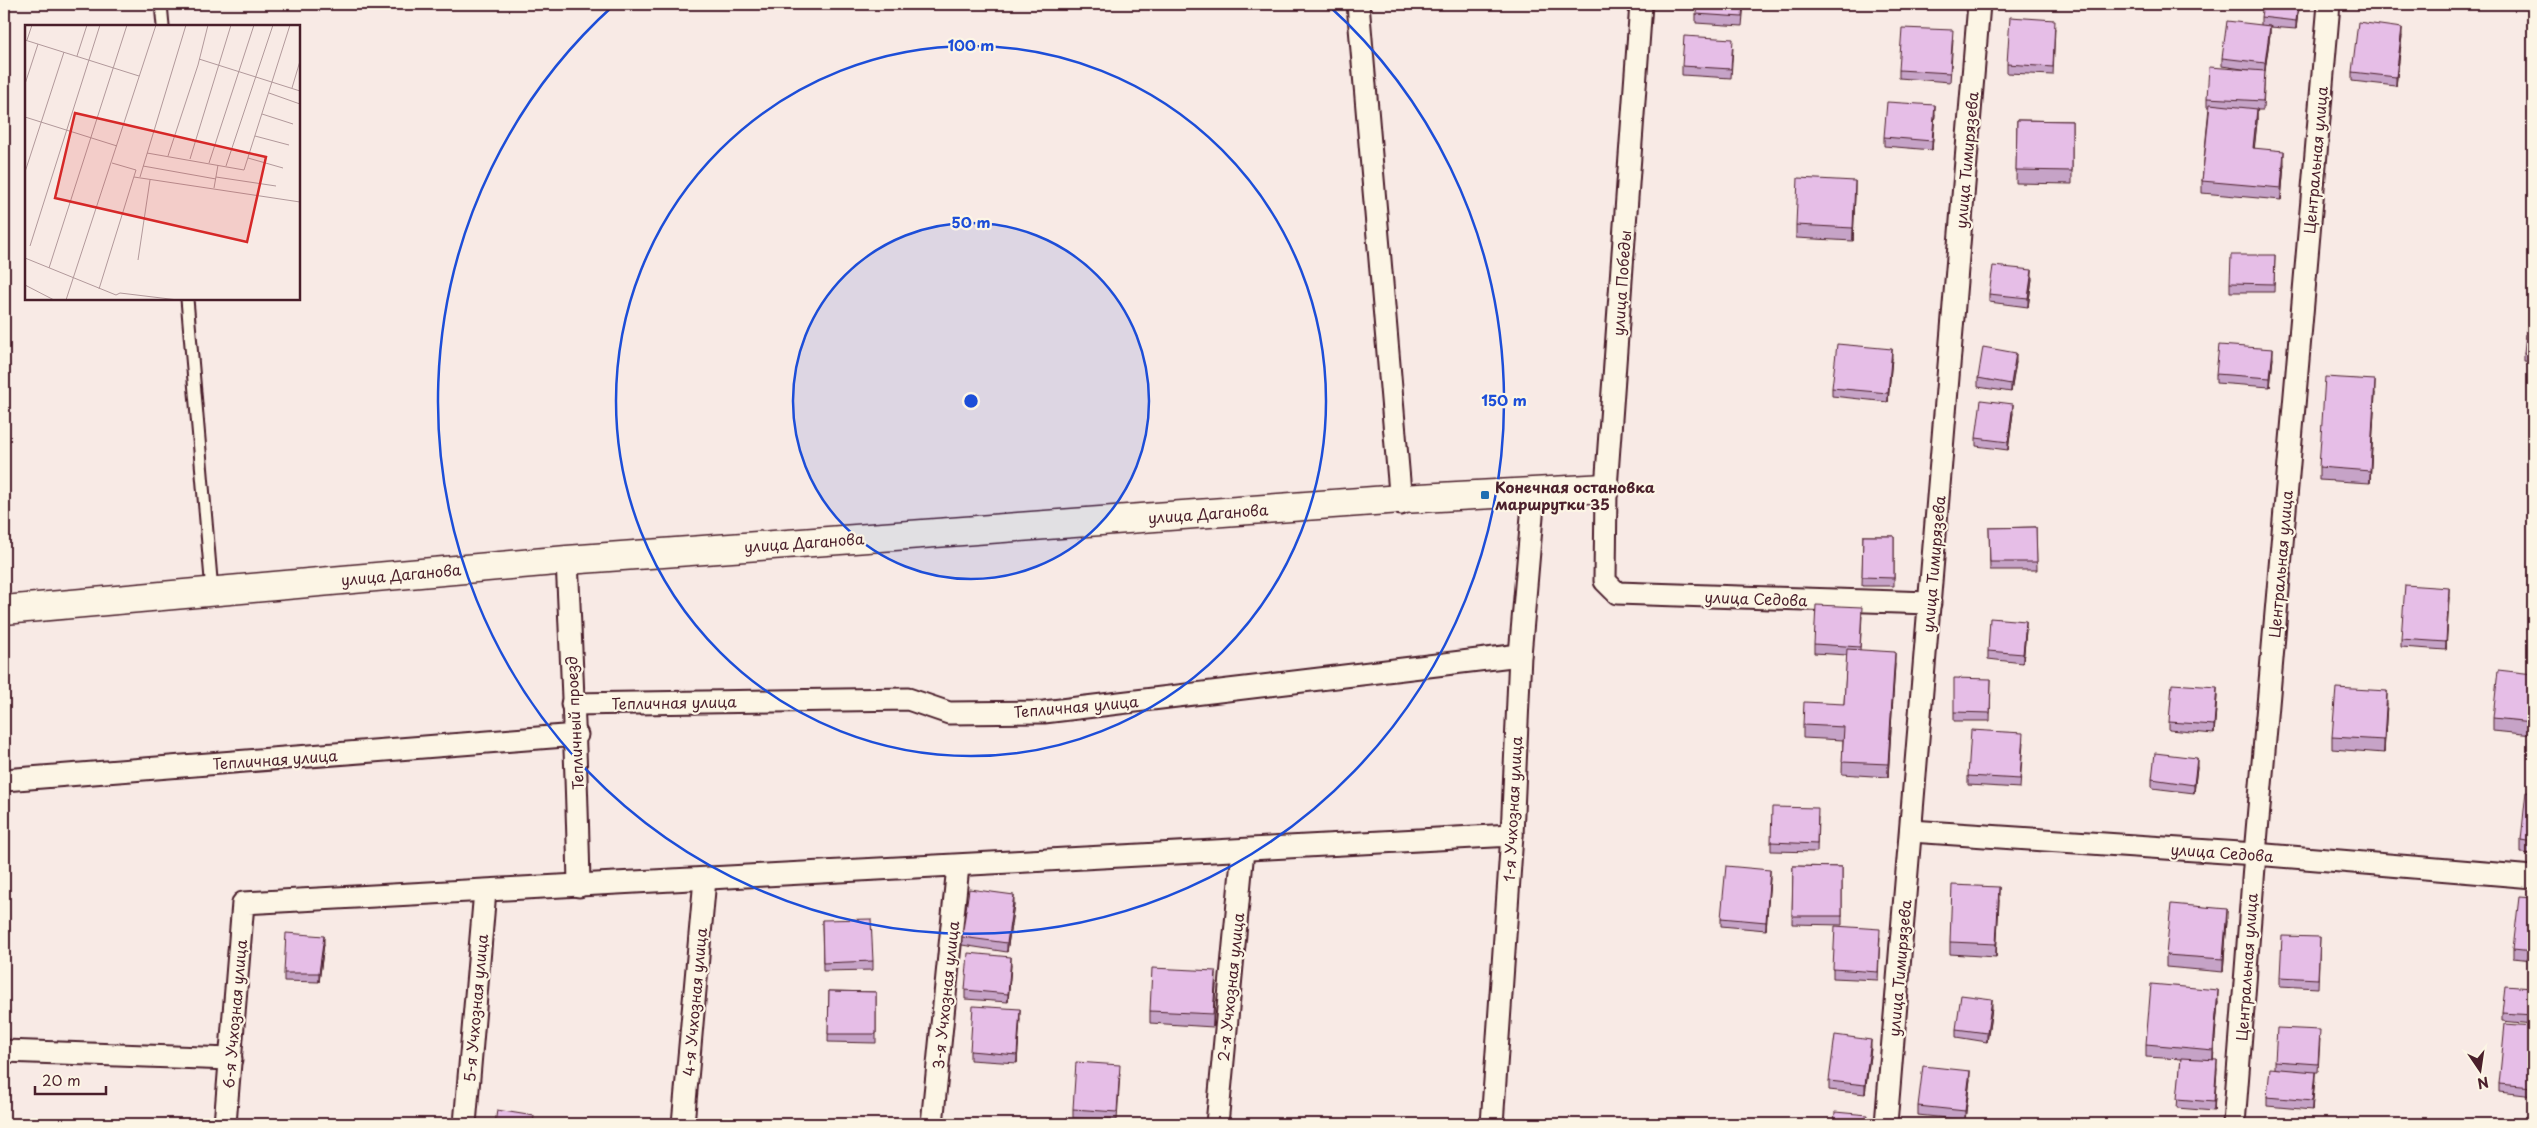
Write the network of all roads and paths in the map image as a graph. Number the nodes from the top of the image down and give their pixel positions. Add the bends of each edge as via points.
1 (161, 4) edge
2 (1358, 4) edge
3 (1641, 4) edge
4 (1979, 4) edge
5 (2329, 4) edge
6 (163, 25) edge
7 (186, 300) edge
8 (1606, 492) junction
9 (1533, 496) junction
10 (1401, 502) junction
11 (568, 563) junction
12 (1605, 563) joint
13 (212, 591) junction
14 (1930, 603) junction
15 (4, 610) edge
16 (4, 616) edge
17 (1520, 655) junction
18 (572, 704) junction
19 (576, 735) junction
20 (4, 780) edge
21 (1911, 831) junction
22 (1512, 835) junction
23 (1243, 850) junction
24 (2255, 854) junction
25 (958, 866) junction
26 (2533, 876) edge
27 (704, 879) junction
28 (579, 886) junction
29 (486, 891) junction
30 (4, 1051) edge
31 (231, 1059) junction
32 (224, 1124) edge
33 (465, 1124) edge
34 (683, 1124) edge
35 (932, 1124) edge
36 (1216, 1124) edge
37 (1492, 1124) edge
38 (1886, 1124) edge
39 (2234, 1124) edge

1 - 6 lane
2 - 10 street
3 - 8 street, улица Победы
4 - 14 street, улица Тимирязева
5 - 24 street, Центральная улица
7 - 13 lane
8 - 9 main road, улица Даганова
8 - 12 street, улица Победы
9 - 10 main road, улица Даганова
9 - 17 street, 1-я Учхозная улица
10 - 11 main road, улица Даганова
11 - 13 main road, улица Даганова
11 - 16 main road, улица Даганова
11 - 18 street, Тепличный проезд
12 - 14 street, улица Седова via 1605,581 1617,593
13 - 15 main road, улица Даганова
14 - 21 street, улица Тимирязева
17 - 18 street, Тепличная улица via 1044,712 949,713 908,699
17 - 22 street, 1-я Учхозная улица
18 - 19 street, Тепличный проезд
19 - 20 street, Тепличная улица
19 - 28 street, Тепличный проезд
21 - 24 street, улица Седова
21 - 38 street, улица Тимирязева
22 - 23 street
22 - 37 street, 1-я Учхозная улица
23 - 25 street
23 - 36 street, 2-я Учхозная улица
24 - 26 street, улица Седова
24 - 39 street, Центральная улица
25 - 27 street
25 - 35 street, 3-я Учхозная улица
27 - 28 street
27 - 34 street, 4-я Учхозная улица
28 - 29 street
29 - 31 street, 6-я Учхозная улица via 243,904
29 - 33 street, 5-я Учхозная улица
30 - 31 street
31 - 32 street, 6-я Учхозная улица

